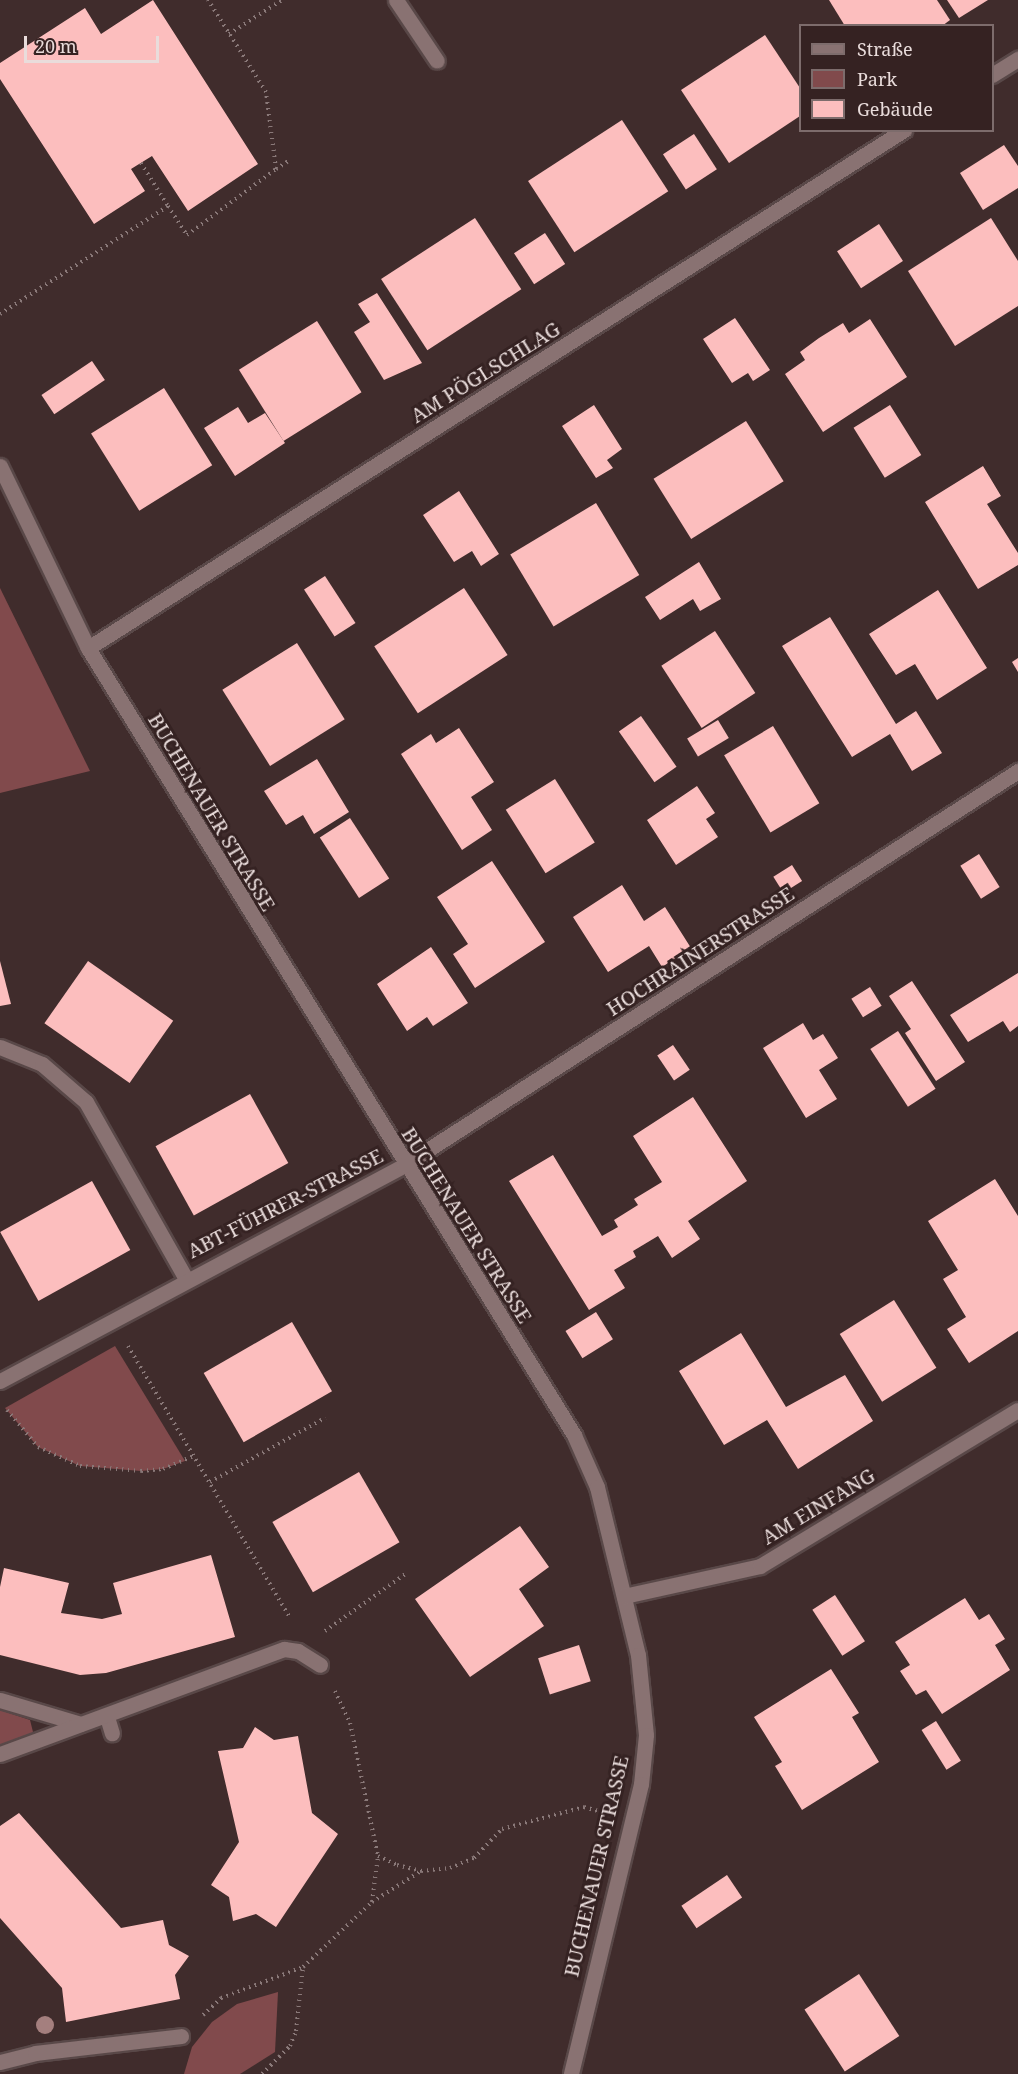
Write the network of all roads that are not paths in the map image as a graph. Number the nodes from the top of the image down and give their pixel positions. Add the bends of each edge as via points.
1 (396, 0) edge
2 (1018, 58) edge
3 (436, 61) dead end
4 (994, 74) edge
5 (901, 132) edge
6 (0, 466) edge
7 (88, 648) junction
8 (1018, 771) edge
9 (0, 1047) edge
10 (404, 1165) junction
11 (186, 1279) junction
12 (0, 1381) edge
13 (1018, 1410) edge
14 (624, 1596) junction
15 (320, 1665) road end
16 (0, 1700) edge
17 (107, 1717) junction
18 (81, 1724) junction
19 (112, 1733) dead end
20 (0, 1754) edge
21 (181, 2036) road end
22 (0, 2062) edge
23 (571, 2074) edge

1 - 3 street
2 - 4 street
5 - 7 street, AM PÖGLSCHLAG
6 - 7 street, BUCHENAUER STRASSE
7 - 10 street, BUCHENAUER STRASSE
8 - 10 street, HOCHRAINERSTRASSE
9 - 11 street, ABT-FÜHRER-STRASSE via 42,1064 86,1102
10 - 11 street, ABT-FÜHRER-STRASSE
10 - 14 street, BUCHENAUER STRASSE via 574,1436 597,1487
11 - 12 street, ABT-FÜHRER-STRASSE
13 - 14 street, AM EINFANG via 760,1566
14 - 23 street, BUCHENAUER STRASSE via 645,1698 640,1784
15 - 17 street via 302,1648 284,1649
16 - 18 street
17 - 18 street
17 - 19 street
18 - 20 street
21 - 22 street via 35,2053

